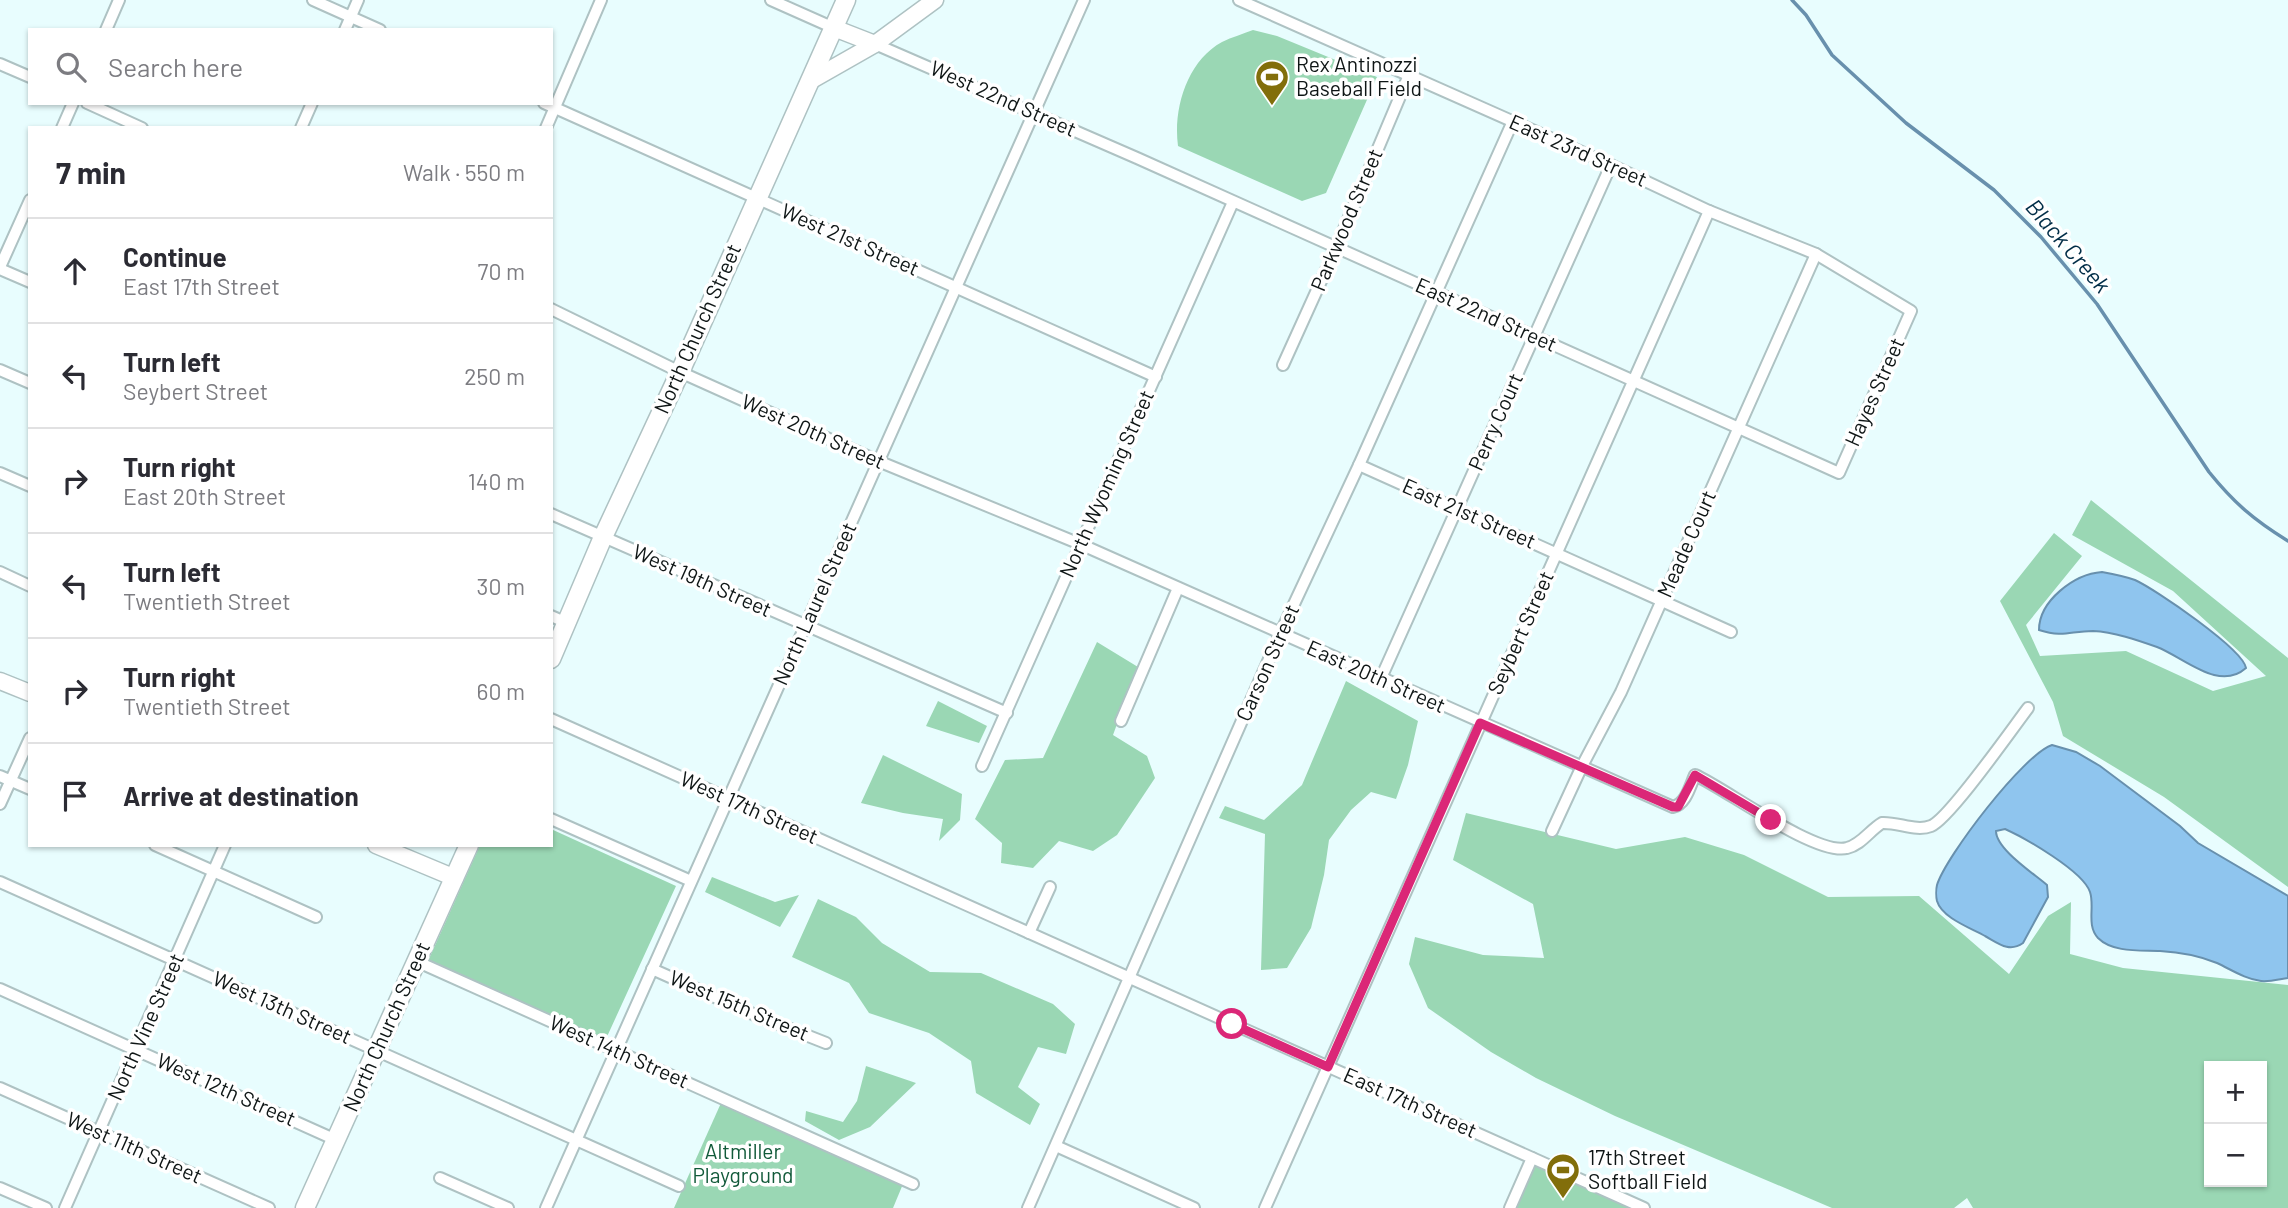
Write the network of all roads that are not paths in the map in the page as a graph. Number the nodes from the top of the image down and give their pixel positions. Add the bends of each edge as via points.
1 (119, 0) edge
2 (313, 0) edge
3 (358, 0) edge
4 (601, 0) edge
5 (771, 0) edge
6 (846, 0) edge
7 (935, 0) edge
8 (1084, 0) edge
9 (1239, 0) edge
10 (351, 16) junction
11 (107, 28) edge
12 (346, 28) edge
13 (376, 28) edge
14 (834, 28) junction
15 (875, 44) junction
16 (0, 64) edge
17 (1409, 75) junction
18 (28, 76) edge
19 (810, 81) junction
20 (553, 100) edge
21 (72, 105) edge
22 (91, 105) edge
23 (311, 105) edge
24 (550, 106) edge
25 (1034, 113) junction
26 (1513, 121) junction
27 (63, 126) edge
28 (138, 126) edge
29 (302, 126) edge
30 (546, 126) edge
31 (1611, 165) junction
32 (757, 199) junction
33 (1233, 202) junction
34 (28, 205) edge
35 (1709, 211) junction
36 (1336, 248) junction
37 (1816, 254) junction
38 (0, 268) edge
39 (28, 281) edge
40 (956, 287) junction
41 (1436, 293) junction
42 (553, 310) edge
43 (1911, 311) joint
44 (1534, 337) junction
45 (1283, 365) dead end
46 (0, 370) edge
47 (680, 372) junction
48 (1156, 377) junction
49 (1633, 381) junction
50 (28, 382) edge
51 (1738, 428) junction
52 (878, 461) junction
53 (1359, 465) junction
54 (0, 473) edge
55 (28, 485) edge
56 (1457, 509) junction
57 (553, 515) edge
58 (603, 537) junction
59 (1080, 544) junction
60 (1556, 554) junction
61 (0, 572) edge
62 (28, 585) edge
63 (1178, 588) junction
64 (1661, 600) junction
65 (559, 619) edge
66 (805, 626) junction
67 (1731, 632) dead end
68 (1280, 634) junction
69 (553, 649) edge
70 (1381, 678) junction
71 (0, 681) edge
72 (28, 692) edge
73 (2028, 708) dead end
74 (1007, 713) junction
75 (553, 720) edge
76 (1121, 721) dead end
77 (1480, 723) junction
78 (28, 741) edge
79 (982, 766) dead end
80 (1582, 766) junction
81 (5, 778) edge
82 (28, 788) edge
83 (728, 798) junction
84 (0, 804) edge
85 (553, 820) edge
86 (1552, 831) dead end
87 (159, 847) edge
88 (224, 847) edge
89 (381, 847) edge
90 (468, 847) edge
91 (214, 872) junction
92 (455, 878) junction
93 (691, 881) junction
94 (0, 882) edge
95 (1050, 887) dead end
96 (946, 896) joint
97 (316, 918) dead end
98 (1029, 933) junction
99 (175, 961) junction
100 (416, 961) junction
101 (652, 969) junction
102 (1131, 978) junction
103 (0, 989) edge
104 (826, 1042) dead end
105 (135, 1050) junction
106 (376, 1050) junction
107 (616, 1051) junction
108 (1328, 1067) junction
109 (0, 1088) edge
110 (99, 1132) junction
111 (336, 1140) junction
112 (576, 1140) junction
113 (1056, 1146) junction
114 (1532, 1158) junction
115 (440, 1178) dead end
116 (913, 1184) dead end
117 (679, 1186) dead end
118 (0, 1188) edge
119 (46, 1208) edge
120 (65, 1208) edge
121 (269, 1208) edge
122 (305, 1208) edge
123 (508, 1208) edge
124 (546, 1208) edge
125 (1028, 1208) edge
126 (1194, 1208) edge
127 (1265, 1208) edge
128 (1510, 1208) edge
129 (1644, 1208) edge

1 - 11 street
2 - 10 street
3 - 10 street
4 - 20 street
5 - 14 street, West 22nd Street
6 - 14 main road, North Church Street
7 - 15 main road
8 - 25 street, North Laurel Street
9 - 17 street, East 23rd Street
10 - 12 street
10 - 13 street
14 - 15 main road, West 22nd Street
14 - 19 main road, North Church Street
15 - 19 main road
15 - 25 street, West 22nd Street
16 - 18 street
17 - 26 street, East 23rd Street
17 - 36 street, Parkwood Street
19 - 32 main road, North Church Street
21 - 27 street
22 - 28 street
23 - 29 street
24 - 30 street
24 - 32 street, West 21st Street
25 - 33 street, West 22nd Street
25 - 40 street, North Laurel Street
26 - 31 street, East 23rd Street
26 - 41 street, Carson Street
31 - 35 street, East 23rd Street
31 - 44 street, Perry Court
32 - 40 street, West 21st Street
32 - 47 main road, North Church Street
33 - 36 street, East 22nd Street
33 - 48 street, North Wyoming Street
34 - 38 street
35 - 37 street, East 23rd Street
35 - 49 street, Seybert Street
36 - 41 street, East 22nd Street
36 - 45 street, Parkwood Street
37 - 43 street, East 23rd Street
37 - 51 street, Meade Court
38 - 39 street
40 - 48 street, West 21st Street
40 - 52 street, North Laurel Street
41 - 44 street, East 22nd Street
41 - 53 street, Carson Street
42 - 47 street, West 20th Street
43 - 51 street, Hayes Street via 1839,473
44 - 49 street, East 22nd Street
44 - 56 street, Perry Court
46 - 50 street
47 - 52 street, West 20th Street
47 - 58 main road, North Church Street
48 - 59 street, North Wyoming Street
49 - 51 street, East 22nd Street
49 - 60 street, Seybert Street
51 - 64 street, Meade Court
52 - 59 street, West 20th Street
52 - 66 street, North Laurel Street
53 - 56 street, East 21st Street
53 - 68 street, Carson Street
54 - 55 street
56 - 60 street, East 21st Street
56 - 70 street, Perry Court
57 - 58 street, West 19th Street
58 - 65 main road, North Church Street
58 - 66 street, West 19th Street
59 - 63 street, East 20th Street
59 - 74 street, North Wyoming Street
60 - 64 street, East 21st Street
60 - 77 street, Seybert Street
61 - 62 street
63 - 68 street, East 20th Street
63 - 76 street
64 - 67 street, East 21st Street
64 - 80 street, Meade Court
65 - 69 main road, North Church Street
66 - 74 street, West 19th Street
66 - 83 street, North Laurel Street
68 - 70 street, East 20th Street
68 - 102 street, Carson Street
70 - 77 street, East 20th Street
71 - 72 main road
73 - 80 street, East 20th Street via 1950,811 1932,826 1882,823 1846,848 1829,848 1771,820 1695,775 1682,802 1673,807
74 - 79 street, North Wyoming Street
75 - 83 street, West 17th Street
77 - 80 street, East 20th Street
77 - 108 street, Seybert Street
78 - 81 street
80 - 86 street, Meade Court
81 - 82 street
81 - 84 street
83 - 93 street, North Laurel Street
83 - 96 street, West 17th Street
85 - 93 street
87 - 91 street
88 - 91 street, North Vine Street
89 - 92 main road
90 - 92 main road, North Church Street
91 - 97 street
91 - 99 street, North Vine Street
92 - 100 main road, North Church Street
93 - 101 street, North Laurel Street
94 - 99 street, West 13th Street
95 - 98 street
96 - 98 street, East 17th Street
98 - 102 street, East 17th Street
99 - 105 street, North Vine Street
99 - 106 street, West 13th Street
100 - 106 main road, North Church Street
100 - 107 street, West 14th Street
101 - 104 street, West 15th Street
101 - 107 street, North Laurel Street
102 - 108 street, East 17th Street
102 - 113 street, Carson Street
103 - 105 street, West 12th Street
105 - 110 street, North Vine Street
105 - 111 street, West 12th Street
106 - 111 main road, North Church Street
106 - 112 street, West 13th Street
107 - 112 street, North Laurel Street
107 - 116 street, West 14th Street
108 - 114 street, East 17th Street
108 - 127 street, Seybert Street
109 - 110 street, West 11th Street
110 - 120 street, North Vine Street
110 - 121 street, West 11th Street
111 - 122 main road, North Church Street
112 - 117 street, West 13th Street
112 - 124 street, North Laurel Street
113 - 125 street, Carson Street
113 - 126 street
114 - 128 street
114 - 129 street, East 17th Street
115 - 123 street
118 - 119 street

